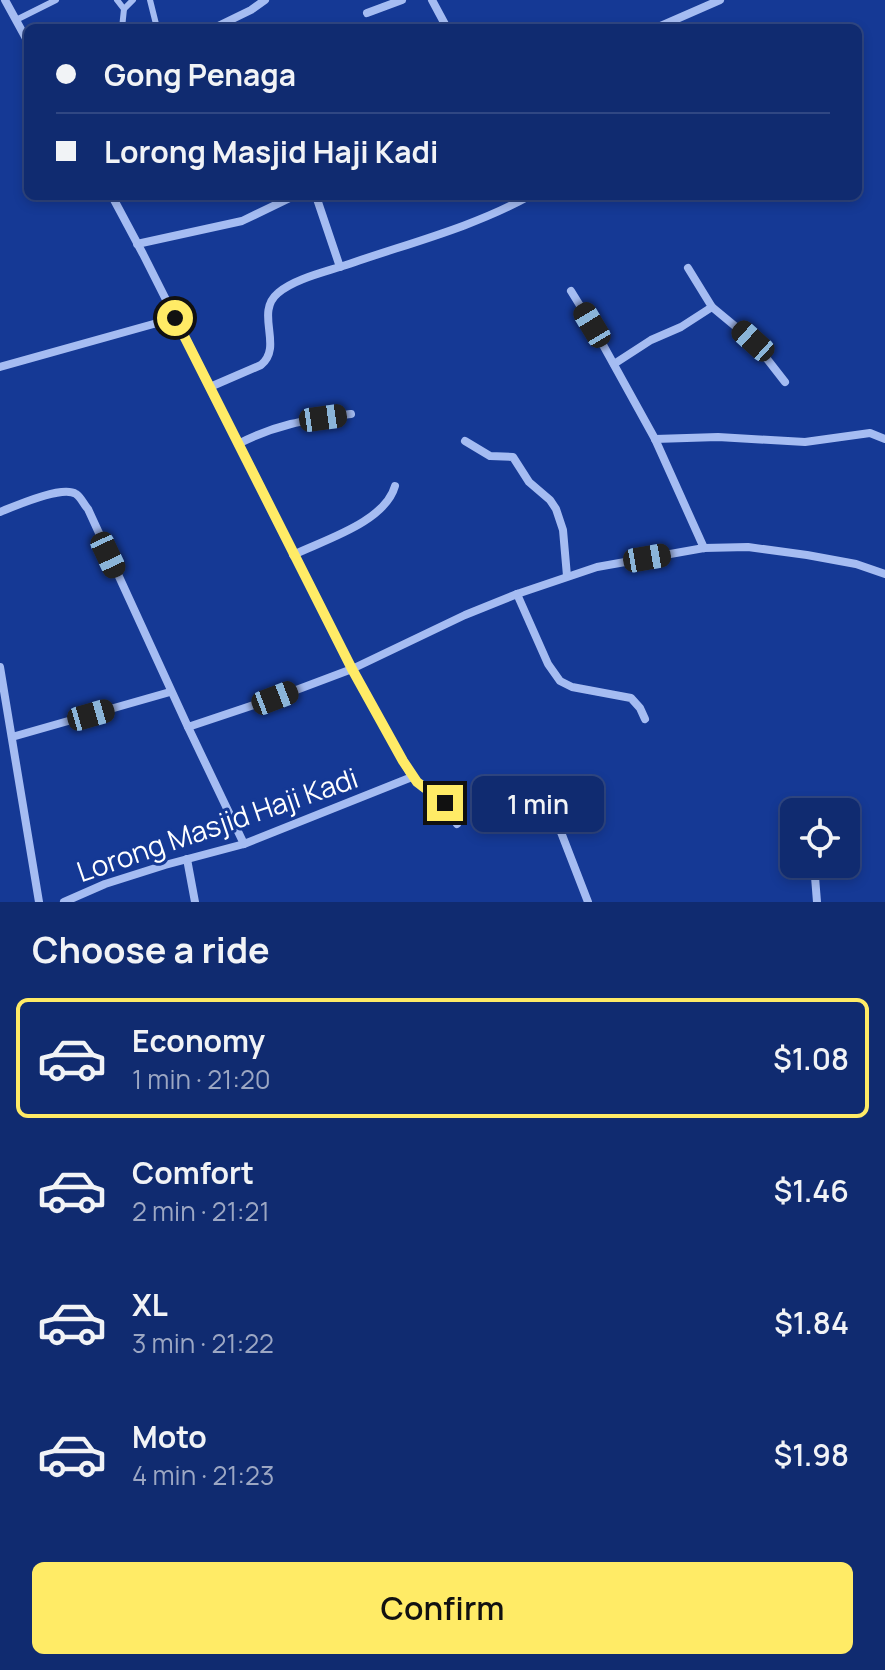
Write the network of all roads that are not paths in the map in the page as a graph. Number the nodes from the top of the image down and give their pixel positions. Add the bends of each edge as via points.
1 (5, 0) edge
2 (56, 0) edge
3 (117, 0) edge
4 (133, 0) edge
5 (150, 0) edge
6 (265, 0) edge
7 (402, 0) edge
8 (432, 0) edge
9 (720, 0) edge
10 (124, 9) junction
11 (367, 13) dead end
12 (16, 20) junction
13 (122, 24) edge
14 (156, 24) edge
15 (223, 24) edge
16 (445, 24) edge
17 (665, 24) edge
18 (24, 35) edge
19 (114, 200) edge
20 (286, 200) edge
21 (317, 200) edge
22 (520, 200) edge
23 (137, 244) junction
24 (340, 267) junction
25 (688, 268) dead end
26 (571, 291) dead end
27 (712, 307) junction
28 (175, 318) junction
29 (614, 364) junction
30 (0, 367) edge
31 (785, 382) dead end
32 (210, 387) junction
33 (351, 414) dead end
34 (655, 439) junction
35 (885, 439) edge
36 (465, 441) dead end
37 (238, 444) junction
38 (395, 486) dead end
39 (0, 512) edge
40 (704, 548) junction
41 (293, 555) junction
42 (885, 574) edge
43 (567, 576) junction
44 (517, 594) junction
45 (0, 667) edge
46 (352, 669) junction
47 (170, 692) junction
48 (645, 719) dead end
49 (188, 727) junction
50 (12, 737) junction
51 (412, 777) junction
52 (552, 809) dead end
53 (457, 824) dead end
54 (244, 844) junction
55 (187, 859) junction
56 (815, 878) edge
57 (39, 902) edge
58 (64, 902) edge
59 (195, 902) edge
60 (588, 902) edge
61 (817, 902) edge

1 - 12 street
2 - 12 lane
3 - 10 lane
4 - 10 lane
5 - 14 lane
6 - 15 street
7 - 11 street
8 - 16 street
9 - 17 street
10 - 13 lane
12 - 18 street
19 - 23 street
20 - 23 street via 242,221
21 - 24 street
22 - 24 street
23 - 28 street
24 - 32 street via 277,293 267,309 271,348 266,360
25 - 27 street
26 - 29 street
27 - 29 street
27 - 31 street via 753,341
28 - 30 street
28 - 32 street
29 - 34 street
32 - 37 street
33 - 37 street via 277,426
34 - 35 street via 805,442 870,433
34 - 40 street
36 - 43 street via 490,456 513,457 529,482 550,500 563,530
37 - 41 street
38 - 41 street via 388,502 370,518
39 - 47 street via 68,491 81,499
40 - 42 street via 807,555
40 - 43 street
41 - 46 street
43 - 44 street
44 - 46 street
44 - 48 street via 560,681 631,698
45 - 50 street
46 - 49 street
46 - 51 street
47 - 49 street
47 - 50 street
49 - 54 street
50 - 57 street
51 - 53 street via 440,798
51 - 54 street, Lorong Masjid Haji Kadi
52 - 60 street
54 - 55 street, Lorong Masjid Haji Kadi
55 - 58 street, Lorong Masjid Haji Kadi
55 - 59 street
56 - 61 street

